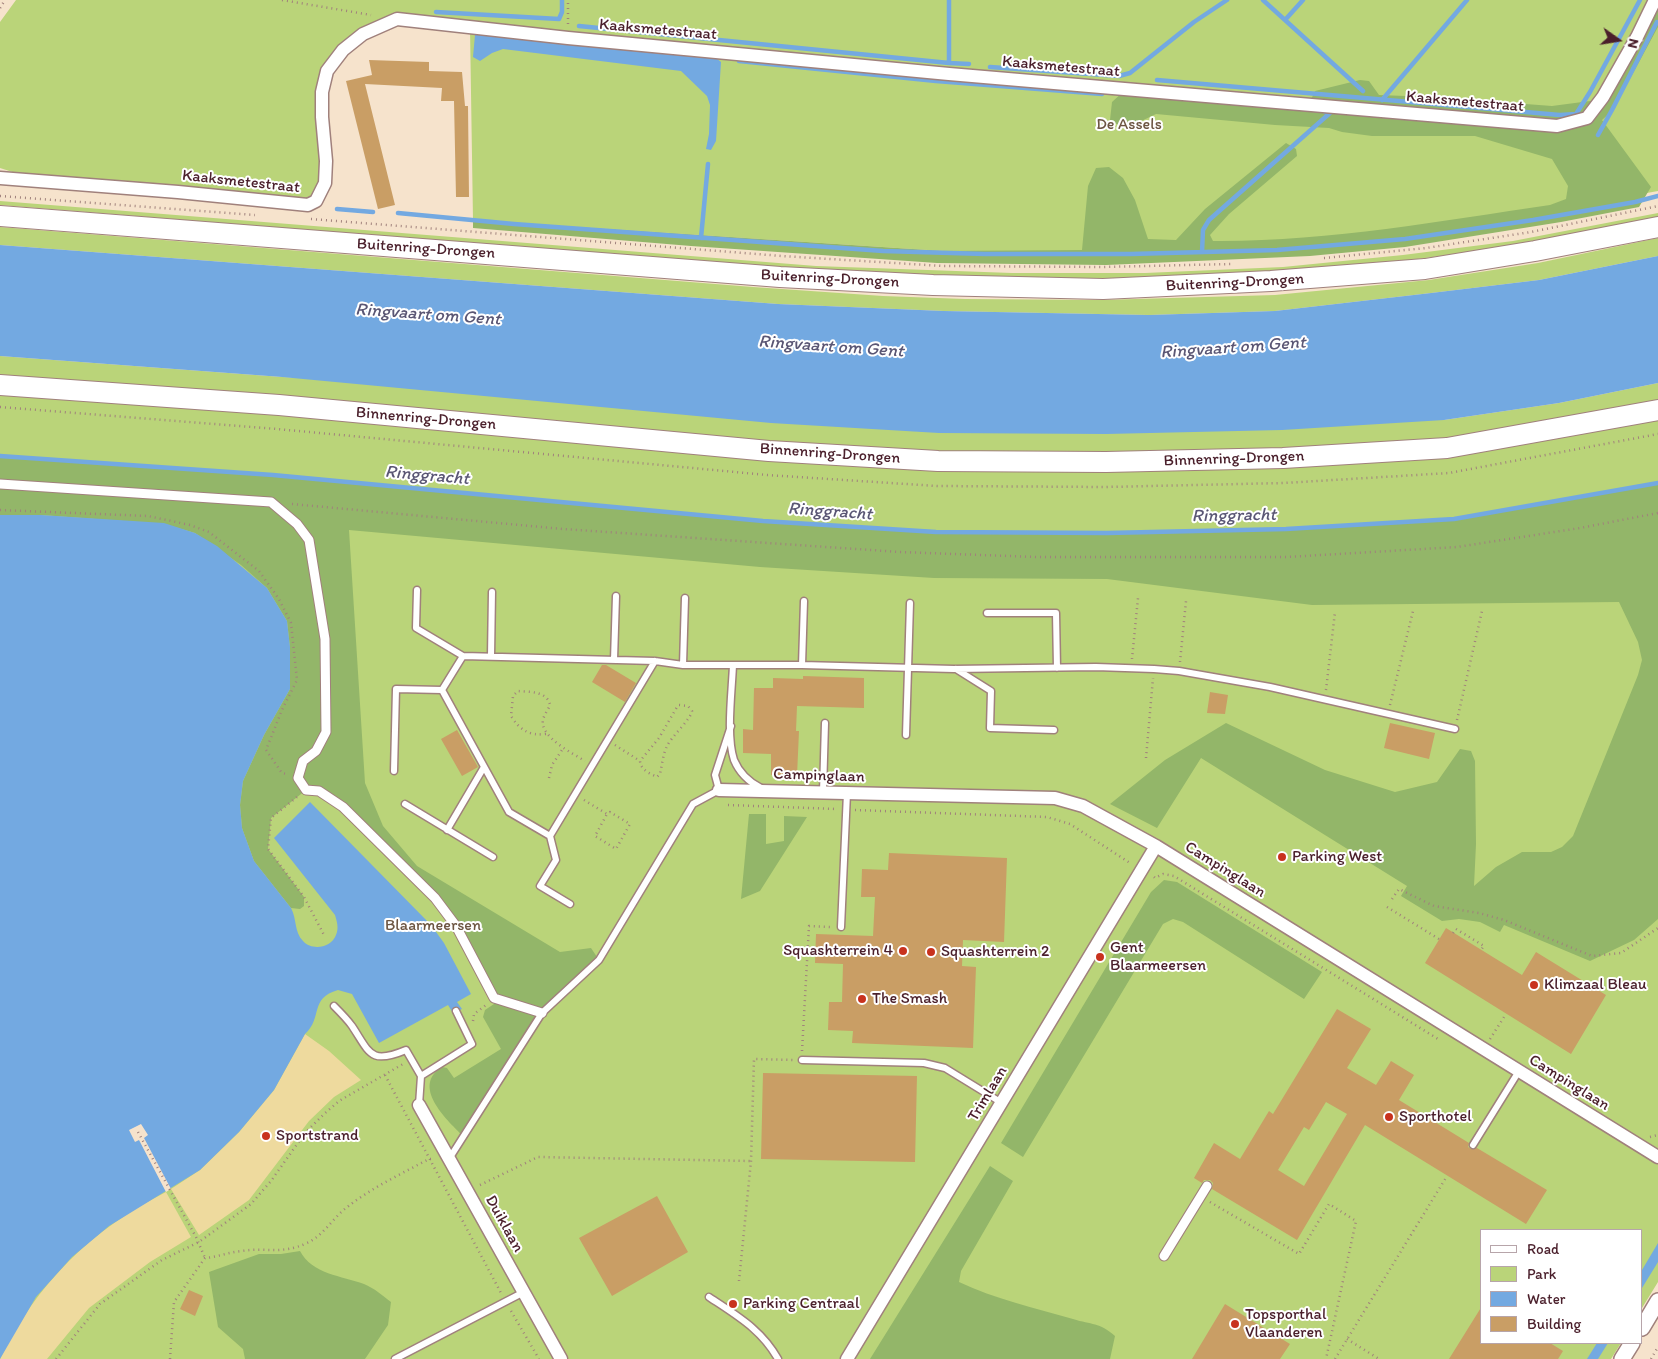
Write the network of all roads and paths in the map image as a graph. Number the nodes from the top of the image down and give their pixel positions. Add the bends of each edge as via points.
1 (5, 0) edge
2 (282, 0) edge
3 (568, 0) edge
4 (1655, 0) edge
5 (0, 8) edge
6 (397, 19) junction
7 (568, 38) junction
8 (0, 178) edge
9 (0, 196) edge
10 (1658, 206) edge
11 (256, 215) dead end
12 (0, 216) edge
13 (305, 219) dead end
14 (1658, 228) edge
15 (1321, 258) dead end
16 (1235, 264) dead end
17 (0, 385) edge
18 (1658, 410) edge
19 (0, 484) edge
20 (271, 502) junction
21 (0, 510) edge
22 (1658, 513) edge
23 (417, 590) dead end
24 (492, 592) dead end
25 (616, 596) dead end
26 (685, 598) dead end
27 (1138, 598) dead end
28 (804, 601) dead end
29 (1186, 601) dead end
30 (910, 603) dead end
31 (1482, 610) dead end
32 (1413, 611) dead end
33 (1336, 612) dead end
34 (987, 613) dead end
35 (463, 656) junction
36 (490, 656) junction
37 (614, 660) junction
38 (655, 661) junction
39 (683, 665) junction
40 (733, 665) junction
41 (802, 665) junction
42 (908, 668) junction
43 (1057, 668) junction
44 (1131, 668) junction
45 (954, 669) junction
46 (1154, 669) junction
47 (1179, 671) junction
48 (442, 690) junction
49 (1325, 699) junction
50 (1388, 714) junction
51 (825, 724) dead end
52 (731, 726) junction
53 (1454, 729) joint
54 (1054, 730) dead end
55 (546, 734) junction
56 (906, 735) dead end
57 (608, 740) junction
58 (564, 747) junction
59 (1146, 758) dead end
60 (640, 761) junction
61 (592, 766) junction
62 (484, 767) junction
63 (394, 771) dead end
64 (298, 778) junction
65 (549, 778) dead end
66 (306, 790) junction
67 (719, 790) junction
68 (766, 791) junction
69 (823, 792) junction
70 (847, 793) junction
71 (575, 794) junction
72 (405, 804) dead end
73 (722, 805) dead end
74 (846, 810) junction
75 (607, 814) junction
76 (447, 830) junction
77 (550, 836) junction
78 (1156, 846) junction
79 (493, 857) dead end
80 (1135, 866) dead end
81 (1150, 875) dead end
82 (1392, 899) dead end
83 (570, 904) dead end
84 (1387, 907) dead end
85 (841, 927) joint
86 (1658, 928) edge
87 (1453, 933) dead end
88 (324, 935) dead end
89 (1439, 939) dead end
90 (1481, 950) dead end
91 (494, 998) junction
92 (334, 1006) dead end
93 (456, 1011) dead end
94 (542, 1013) junction
95 (1506, 1014) dead end
96 (1442, 1041) dead end
97 (472, 1044) junction
98 (1484, 1049) junction
99 (411, 1060) junction
100 (802, 1060) junction
101 (1520, 1071) junction
102 (385, 1075) junction
103 (421, 1076) junction
104 (1002, 1103) junction
105 (419, 1105) joint
106 (138, 1132) dead end
107 (1473, 1145) dead end
108 (1658, 1157) edge
109 (429, 1159) junction
110 (449, 1159) junction
111 (751, 1161) junction
112 (1447, 1176) dead end
113 (1207, 1186) dead end
114 (467, 1191) junction
115 (1201, 1196) junction
116 (199, 1242) junction
117 (1164, 1256) dead end
118 (204, 1258) junction
119 (739, 1281) dead end
120 (524, 1292) junction
121 (709, 1297) dead end
122 (505, 1301) junction
123 (1658, 1301) edge
124 (1643, 1326) edge
125 (1347, 1339) junction
126 (1631, 1344) edge
127 (1658, 1347) edge
128 (56, 1359) edge
129 (170, 1359) edge
130 (395, 1359) edge
131 (539, 1359) edge
132 (562, 1359) edge
133 (778, 1359) edge
134 (847, 1359) edge
135 (1326, 1359) edge
136 (1335, 1359) edge
137 (1379, 1359) edge
138 (1622, 1359) edge
139 (1650, 1359) edge

1 - 5 path
2 - 6 path
3 - 7 path
4 - 7 street, Kaaksmetestraat via 1608,88 1587,118 1557,126
6 - 7 street, Kaaksmetestraat
6 - 8 street, Kaaksmetestraat via 363,34 343,50 327,71 322,92 325,183 316,201 308,205
9 - 11 path
10 - 15 path via 1531,232 1426,248
12 - 14 highway, Buitenring-Drongen via 780,276 1103,290 1425,269
13 - 16 path via 943,266
17 - 18 highway, Binnenring-Drongen via 280,405 769,451 938,461 1283,458 1447,448
19 - 20 street
20 - 22 path via 563,529 900,552 1036,556 1287,557 1457,546
20 - 64 street via 297,524 309,540 325,639 326,732 316,751 303,761
21 - 64 path via 148,516 190,525 209,532 259,571 291,623 296,680 266,750 282,772
23 - 35 lane via 416,628
24 - 36 lane
25 - 37 lane
26 - 39 lane
27 - 44 path
28 - 41 lane
29 - 47 path
30 - 42 lane
31 - 53 path
32 - 50 path
33 - 49 path
34 - 43 lane via 1056,613
35 - 36 lane
35 - 48 lane
36 - 37 lane
37 - 38 lane
38 - 39 lane
38 - 57 lane
39 - 40 lane
40 - 41 lane
40 - 52 lane
41 - 42 lane
42 - 45 lane
42 - 56 lane
43 - 44 lane
43 - 45 lane
44 - 46 lane
45 - 54 lane via 991,691 990,728
46 - 47 lane
46 - 59 path
47 - 49 lane
48 - 62 lane
48 - 63 lane via 396,689
49 - 50 lane
50 - 53 lane
51 - 69 lane
52 - 67 lane via 715,775
52 - 68 lane via 735,761 744,776
55 - 55 path via 543,724 549,701 539,693 518,691 513,696 511,716 527,732 535,736
55 - 58 path
57 - 60 path
57 - 61 lane
58 - 61 path
58 - 65 path via 552,765
60 - 60 path via 677,707 688,706 692,716 666,748 660,774 657,777 646,772
61 - 71 lane
62 - 76 lane
62 - 77 lane via 509,812
64 - 66 street
66 - 88 path via 271,818 268,849 304,897
66 - 91 street via 319,790 343,807 435,898 456,926
67 - 68 street, Campinglaan
67 - 94 lane via 693,804 599,960
68 - 69 street, Campinglaan
69 - 70 street, Campinglaan
70 - 74 lane
70 - 78 street, Campinglaan via 1055,798 1083,806
71 - 75 path
71 - 77 lane
72 - 76 lane
73 - 74 path
74 - 80 path via 1047,817 1070,824
74 - 85 lane
75 - 75 path via 595,836 616,849 630,824 610,812
76 - 79 lane
77 - 83 lane via 556,860 540,886
78 - 98 street, Campinglaan
78 - 104 street, Trimlaan
81 - 96 path via 1155,878 1163,874 1174,876
82 - 86 path via 1399,889 1434,906 1504,920 1592,956 1621,953
84 - 89 path
85 - 100 path via 809,926
87 - 90 path via 1456,929 1484,946
91 - 94 street
91 - 97 path via 474,1014
92 - 99 lane via 351,1024 366,1050 390,1056 406,1050
93 - 97 lane
94 - 110 lane
95 - 98 path
97 - 103 lane
98 - 101 street, Campinglaan
99 - 102 path
99 - 103 lane
100 - 104 lane via 938,1066 947,1068
100 - 111 path via 754,1059
101 - 107 lane
101 - 108 street, Campinglaan
102 - 109 path
102 - 116 path via 339,1101 324,1114 305,1133 251,1204
103 - 105 lane
104 - 134 street, Trimlaan
105 - 110 street, Duiklaan
106 - 116 path
109 - 110 path
109 - 118 path via 346,1208 318,1238 306,1244 290,1249 243,1250
109 - 122 path
110 - 114 street, Duiklaan
111 - 114 path via 538,1157
111 - 119 path
112 - 125 path
113 - 115 street
114 - 120 street, Duiklaan
115 - 117 street
115 - 135 path via 1298,1254 1329,1204 1356,1222
116 - 118 path
116 - 128 path via 162,1260 100,1304
118 - 129 path via 174,1302
120 - 122 lane
120 - 132 street, Duiklaan
121 - 133 lane via 749,1324
122 - 130 lane
122 - 131 path
123 - 124 street
125 - 136 path
125 - 137 path
126 - 138 street
127 - 139 path

